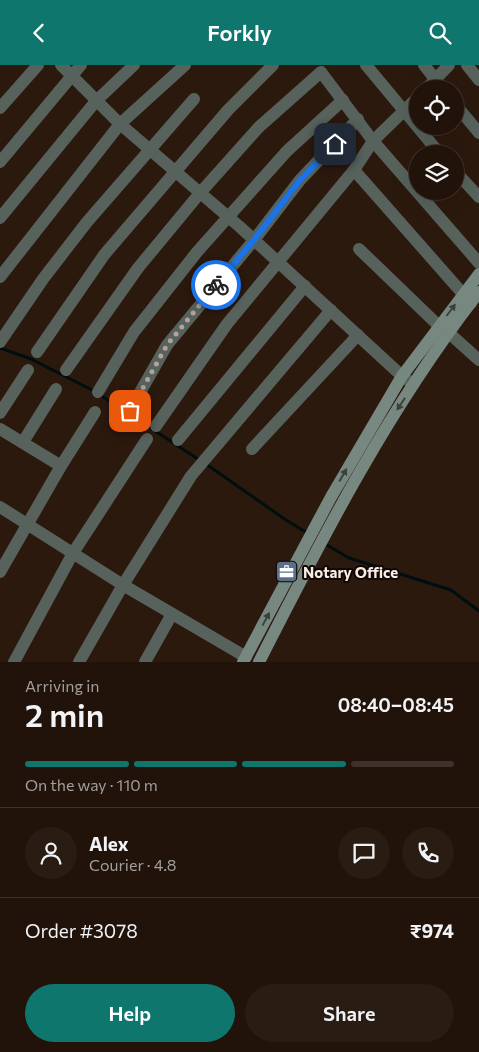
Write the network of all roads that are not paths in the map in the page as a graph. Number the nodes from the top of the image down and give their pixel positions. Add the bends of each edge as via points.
1 (38, 65) edge
2 (60, 65) edge
3 (81, 65) edge
4 (134, 65) edge
5 (185, 65) edge
6 (273, 65) edge
7 (366, 65) edge
8 (424, 65) edge
9 (449, 65) edge
10 (467, 65) edge
11 (71, 76) junction
12 (436, 80) edge
13 (441, 80) edge
14 (479, 80) edge
15 (194, 99) dead end
16 (343, 100) junction
17 (96, 101) junction
18 (409, 106) edge
19 (0, 108) edge
20 (404, 111) junction
21 (464, 115) edge
22 (358, 119) junction
23 (120, 124) junction
24 (479, 133) edge
25 (373, 141) junction
26 (432, 145) edge
27 (150, 149) junction
28 (0, 162) edge
29 (354, 170) junction
30 (175, 171) junction
31 (464, 181) edge
32 (200, 193) junction
33 (479, 197) edge
34 (228, 216) junction
35 (0, 218) edge
36 (254, 240) junction
37 (359, 249) dead end
38 (278, 261) junction
39 (479, 263) edge
40 (479, 274) edge
41 (0, 277) edge
42 (305, 286) junction
43 (479, 293) edge
44 (466, 299) junction
45 (331, 310) junction
46 (444, 329) junction
47 (358, 335) junction
48 (1, 339) edge
49 (37, 352) dead end
50 (479, 360) edge
51 (28, 370) dead end
52 (66, 370) dead end
53 (402, 376) junction
54 (414, 384) junction
55 (56, 389) dead end
56 (98, 392) dead end
57 (130, 411) dead end
58 (95, 412) dead end
59 (0, 413) edge
60 (156, 426) dead end
61 (0, 429) edge
62 (147, 439) dead end
63 (178, 440) dead end
64 (23, 442) junction
65 (252, 449) dead end
66 (61, 466) junction
67 (0, 507) edge
68 (325, 522) junction
69 (28, 525) junction
70 (317, 536) junction
71 (74, 553) junction
72 (0, 572) edge
73 (123, 585) junction
74 (172, 614) junction
75 (244, 659) edge
76 (14, 662) edge
77 (79, 662) edge
78 (145, 662) edge
79 (259, 662) edge

1 - 19 street
2 - 11 street
3 - 11 street
4 - 17 street
5 - 23 street
6 - 30 street
7 - 20 street
8 - 12 street
9 - 13 street
10 - 14 street
11 - 17 street
11 - 28 street
15 - 27 street
16 - 22 street
16 - 32 street via 321,72 259,127
16 - 34 street via 287,151
17 - 23 street
17 - 35 street
18 - 20 street
20 - 25 street
20 - 26 street
21 - 24 street
22 - 25 street
22 - 36 street via 300,180
23 - 27 street
23 - 41 street
25 - 29 street
25 - 39 street
27 - 30 street
27 - 48 street via 87,222
29 - 38 street
29 - 44 street
30 - 32 street
30 - 49 street via 104,255
31 - 33 street
32 - 34 street
32 - 52 street via 138,268
34 - 36 street
34 - 56 street via 164,292
36 - 38 street
36 - 57 street via 167,345
37 - 46 street
38 - 42 street
38 - 60 street via 227,324
40 - 44 main road
42 - 45 street
42 - 63 street
43 - 44 main road
44 - 46 main road
45 - 47 street
45 - 73 street via 191,476
46 - 50 street
46 - 53 main road
46 - 54 main road
47 - 53 street
47 - 65 street
51 - 59 street
53 - 54 street
68 -> 53 main road
54 -> 68 main road
55 - 64 street
58 - 66 street
61 - 64 street
62 - 71 street
64 - 66 street
66 - 69 street
67 - 69 street
68 - 70 main road
69 - 71 street
69 - 72 street
75 -> 70 main road via 304,547
70 - 79 main road via 315,555
71 - 73 street
71 - 76 street
73 - 74 street
73 - 77 street
74 - 75 street
74 - 78 street

